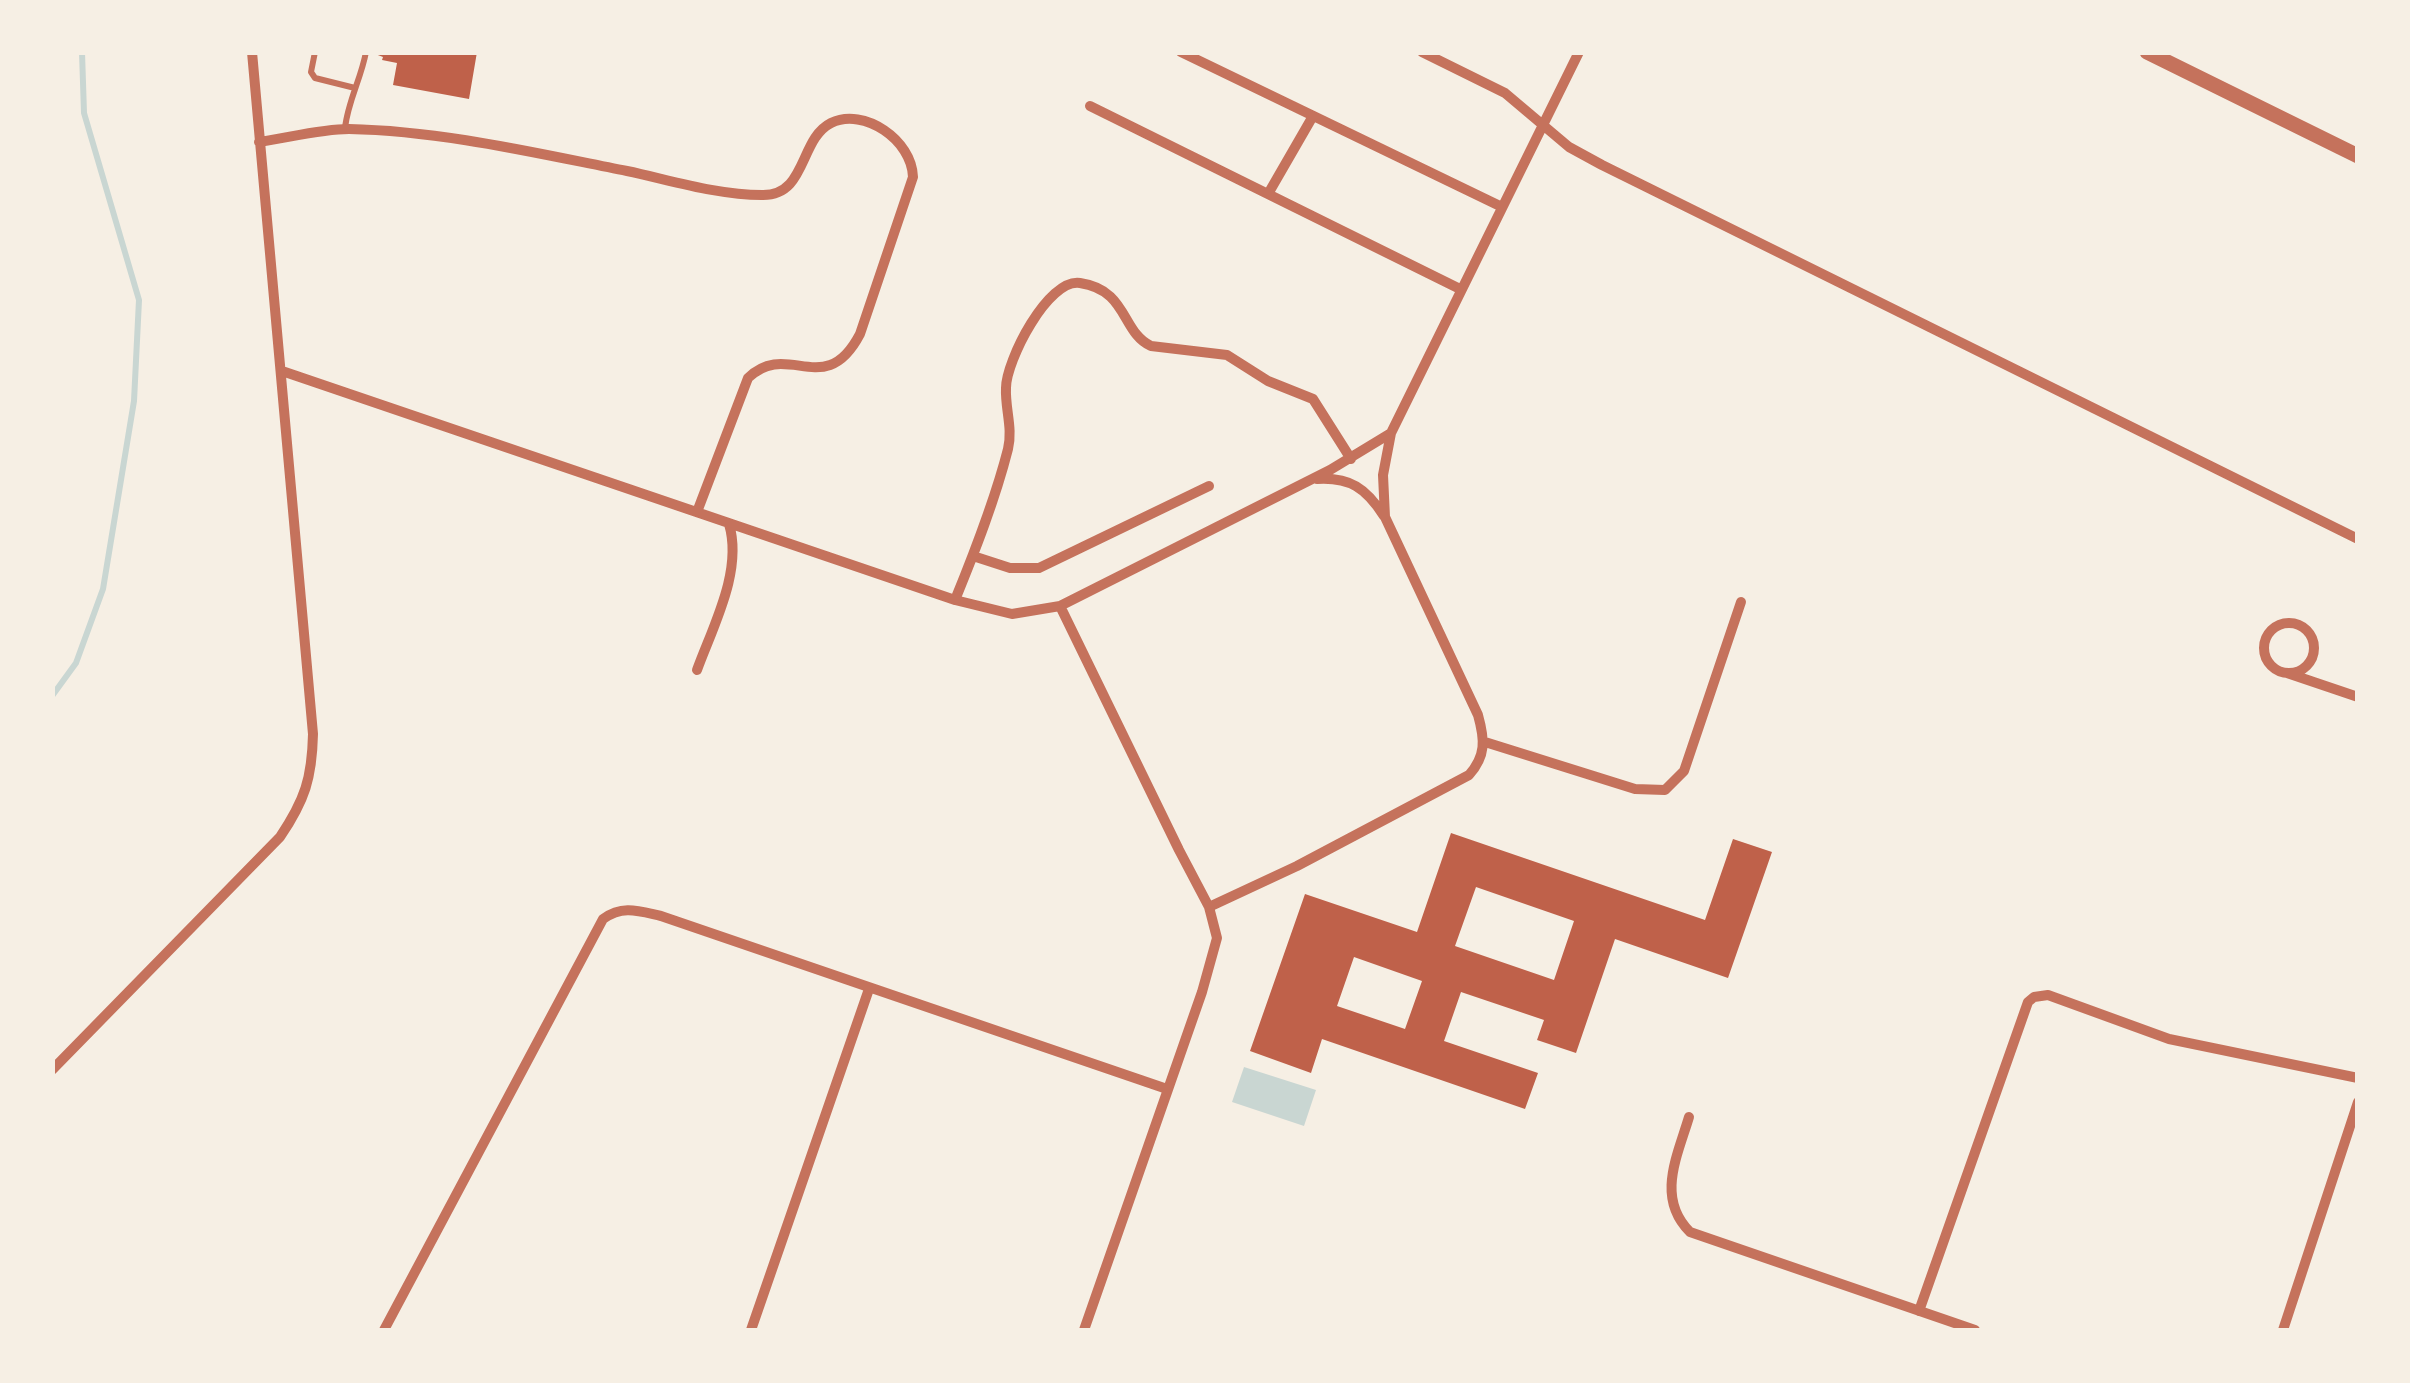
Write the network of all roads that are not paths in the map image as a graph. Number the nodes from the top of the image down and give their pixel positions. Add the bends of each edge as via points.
1 (252, 52) edge
2 (315, 52) edge
3 (366, 52) edge
4 (1181, 52) edge
5 (1422, 52) edge
6 (1579, 52) edge
7 (2147, 52) edge
8 (355, 88) junction
9 (1090, 106) dead end
10 (1313, 116) junction
11 (1544, 126) junction
12 (344, 129) junction
13 (258, 142) junction
14 (2358, 156) edge
15 (1268, 194) junction
16 (1502, 207) junction
17 (1460, 289) junction
18 (282, 371) junction
19 (1391, 433) junction
20 (1351, 460) junction
21 (1310, 480) junction
22 (1209, 486) dead end
23 (697, 512) junction
24 (1385, 517) junction
25 (729, 524) junction
26 (2358, 539) edge
27 (973, 556) junction
28 (955, 600) junction
29 (1741, 602) dead end
30 (1060, 606) junction
31 (697, 670) dead end
32 (2287, 673) junction
33 (2358, 697) edge
34 (1484, 742) junction
35 (1209, 907) junction
36 (869, 989) junction
37 (52, 1070) edge
38 (2358, 1078) edge
39 (1167, 1090) junction
40 (2356, 1110) edge
41 (1689, 1117) dead end
42 (1918, 1312) junction
43 (384, 1330) edge
44 (752, 1330) edge
45 (1084, 1330) edge
46 (1975, 1330) edge
47 (2283, 1330) edge

1 - 13 street
2 - 8 lane via 314,78
3 - 8 lane
4 - 10 street
5 - 11 street via 1505,93
6 - 11 street
7 - 14 street
8 - 12 lane
9 - 15 street
10 - 15 street
10 - 16 street
11 - 16 street
11 - 26 street via 1602,165
12 - 13 street
12 - 23 street via 437,135 768,196 789,186 816,136 833,122 857,120 900,141 913,161 913,177 851,351 830,366 764,366 748,378
13 - 18 street
15 - 17 street
16 - 17 street
17 - 19 street
18 - 23 street
18 - 37 street via 314,734 307,792 280,836
19 - 20 street
19 - 24 street
20 - 21 street
20 - 27 street via 1312,400 1268,382 1228,354 1142,342 1110,295 1073,282 1040,308 1008,378 1009,446
21 - 24 street via 1361,487
21 - 30 street
22 - 27 street via 1039,568 1010,568
23 - 25 street
24 - 34 street
25 - 28 street
25 - 31 street via 732,566
27 - 28 street
28 - 30 street via 1012,614
29 - 34 street via 1684,771 1665,790 1635,789
30 - 35 street
32 - 32 street via 2266,660 2264,642 2274,628 2289,624 2309,634 2314,648 2303,668
32 - 33 street
34 - 35 street via 1469,776
35 - 39 street via 1217,938
36 - 39 street
36 - 43 street via 661,916 616,910 603,920
36 - 44 street
38 - 42 street via 2169,1038 2048,996 2034,997
39 - 45 street
40 - 47 street
41 - 42 street via 1670,1198 1690,1232
42 - 46 street

